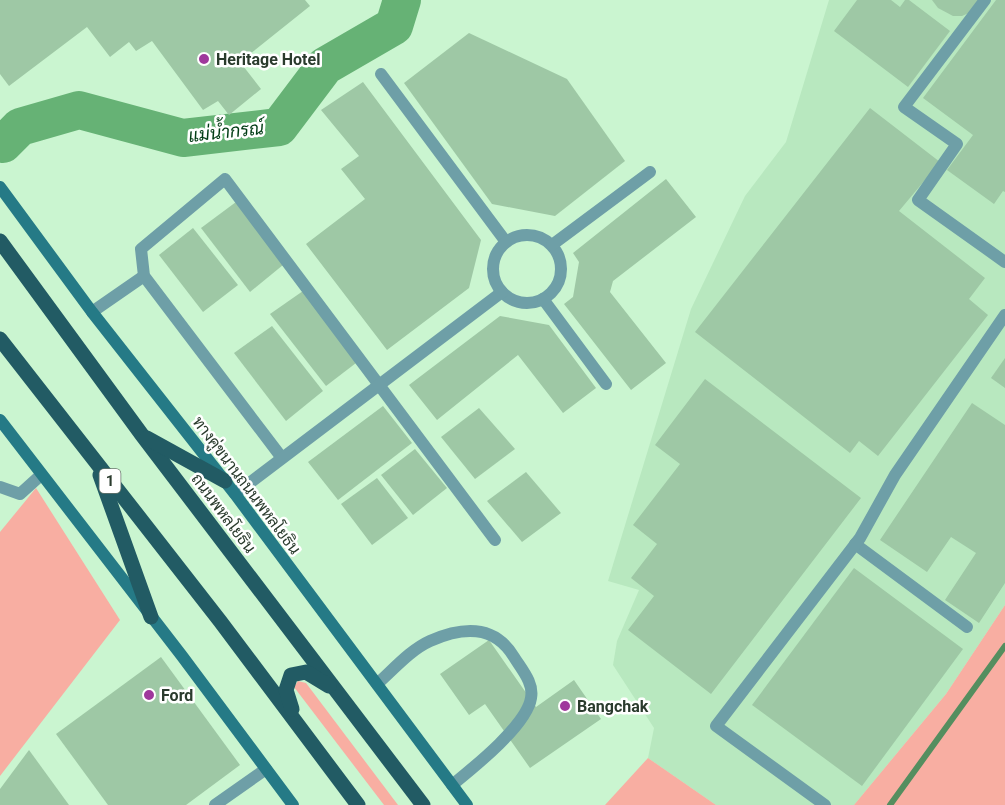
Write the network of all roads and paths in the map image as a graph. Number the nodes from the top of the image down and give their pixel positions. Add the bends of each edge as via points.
1 (985, 0) edge
2 (381, 74) dead end
3 (650, 172) dead end
4 (0, 186) edge
5 (0, 241) edge
6 (506, 242) junction
7 (552, 245) junction
8 (1005, 262) edge
9 (144, 276) junction
10 (502, 292) junction
11 (543, 299) junction
12 (92, 312) junction
13 (1005, 315) edge
14 (0, 339) edge
15 (606, 384) dead end
16 (379, 385) junction
17 (0, 420) edge
18 (142, 435) junction
19 (282, 458) junction
20 (96, 464) junction
21 (41, 475) junction
22 (225, 481) junction
23 (0, 488) edge
24 (235, 494) junction
25 (495, 540) dead end
26 (855, 544) junction
27 (151, 616) junction
28 (967, 627) dead end
29 (377, 684) junction
30 (338, 691) junction
31 (298, 723) junction
32 (266, 769) junction
33 (452, 785) junction
34 (215, 805) edge
35 (293, 805) edge
36 (358, 805) edge
37 (423, 805) edge
38 (467, 805) edge
39 (825, 805) edge

1 - 8 lane via 904,107 957,144 918,200
2 - 6 lane
3 - 7 lane
4 - 12 main road, ทางคู่ขนานถนนพหลโยธิน
5 - 18 main road, ถนนพหลโยธิน
6 - 7 lane via 521,235 533,235
6 - 10 lane via 495,256 493,268 494,280
7 - 11 lane via 561,265 561,277
9 - 12 lane
9 - 16 lane via 141,249 225,179
9 - 19 lane
10 - 11 lane via 520,302
10 - 16 lane
11 - 15 lane
12 - 22 main road, ทางคู่ขนานถนนพหลโยธิน
13 - 26 lane via 894,475
14 - 20 main road, 1
16 - 19 lane
16 - 25 lane
17 - 21 main road
18 - 22 main road
18 - 30 main road, ถนนพหลโยธิน
19 - 24 lane
20 - 27 main road
20 - 31 main road, 1
21 - 23 lane via 20,494
21 - 27 main road
22 - 24 main road, ทางคู่ขนานถนนพหลโยธิน
24 - 29 main road, ทางคู่ขนานถนนพหลโยธิน
26 - 28 lane
26 - 39 lane via 716,726
27 - 32 main road
29 - 33 main road, ทางคู่ขนานถนนพหลโยธิน
29 - 33 lane via 429,642 470,630 494,636 512,653 532,685 531,700 490,754
30 - 31 main road via 306,672 291,675 286,690
30 - 37 main road, ถนนพหลโยธิน
31 - 36 main road, 1
32 - 34 lane
32 - 35 main road
33 - 38 main road, ทางคู่ขนานถนนพหลโยธิน

